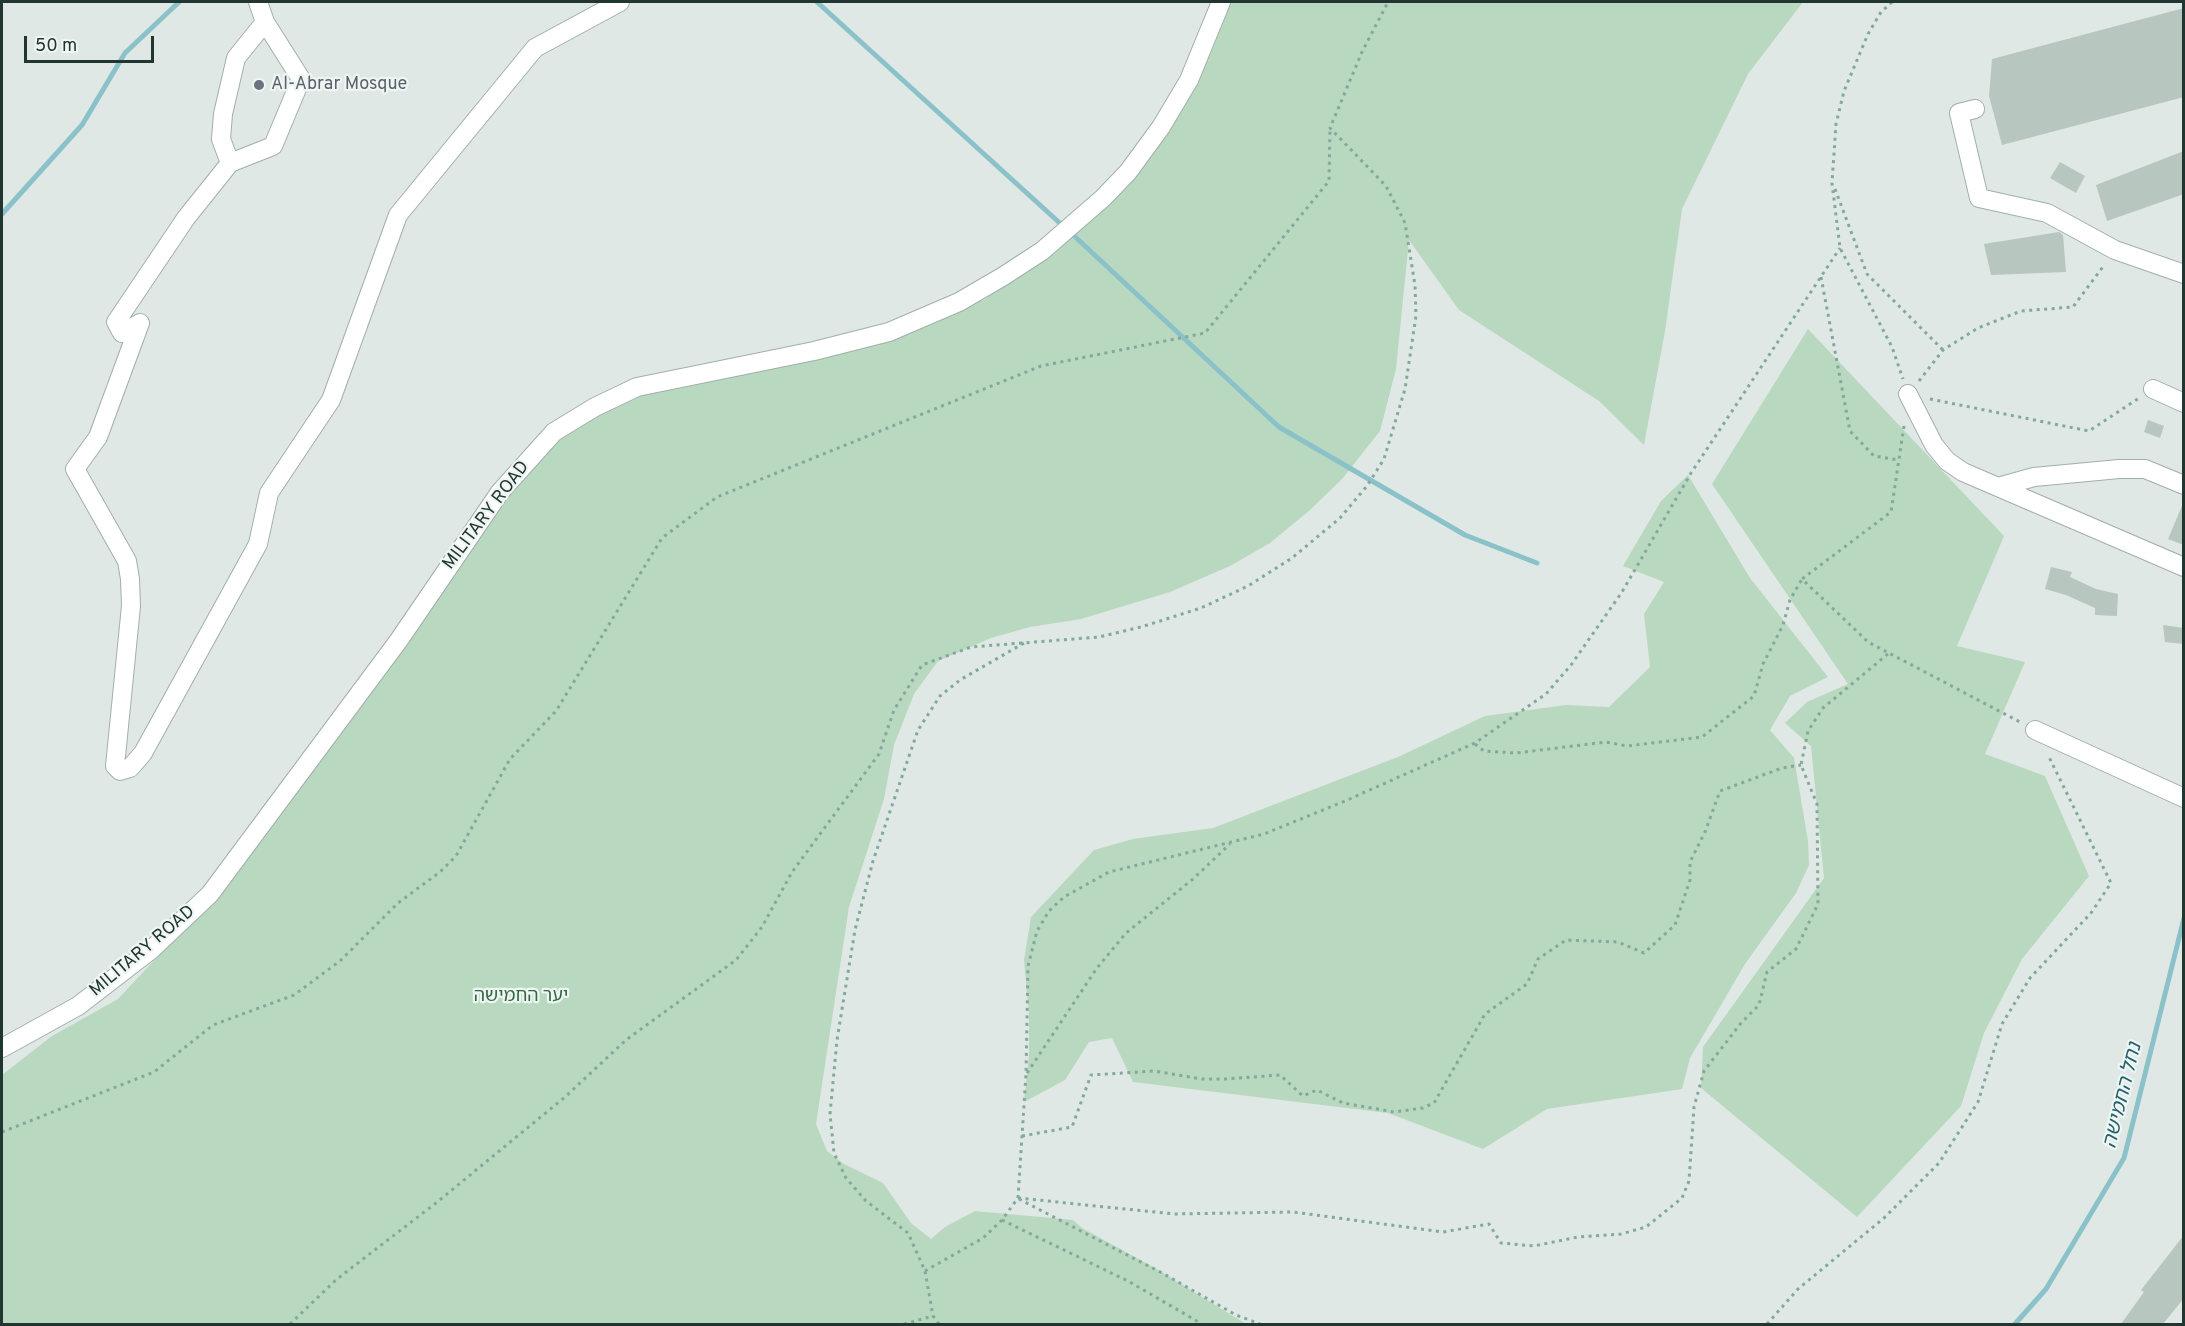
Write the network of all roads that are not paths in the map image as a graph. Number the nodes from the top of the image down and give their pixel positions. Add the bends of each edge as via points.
1 (258, 2) edge
2 (620, 2) edge
3 (1221, 2) edge
4 (265, 22) junction
5 (1975, 109) dead end
6 (230, 163) junction
7 (2184, 274) edge
8 (2153, 389) road end
9 (1908, 394) road end
10 (2184, 403) edge
11 (2184, 485) edge
12 (1998, 487) junction
13 (2184, 567) edge
14 (2035, 730) road end
15 (2184, 798) edge
16 (2, 1048) edge

1 - 4 street
2 - 6 street via 535,48 398,215 331,400 269,494 258,544 143,753 130,768 120,771 115,766 131,606 130,579 127,561 75,469 98,437 140,323 122,333 116,322 186,218
3 - 16 street, MILITARY ROAD via 1190,80 1128,172 1042,250 1002,277 959,302 889,332 637,387 595,406 554,432 500,492 399,640 210,894 152,949 78,1006
4 - 6 street via 236,58 221,140
4 - 6 street via 301,79 273,146
5 - 7 street via 1959,114 1978,198 2048,213 2115,250
8 - 10 street
9 - 12 street via 1934,445 1947,461
11 - 12 street via 2145,469 2119,469 2034,477
12 - 13 street
14 - 15 street

